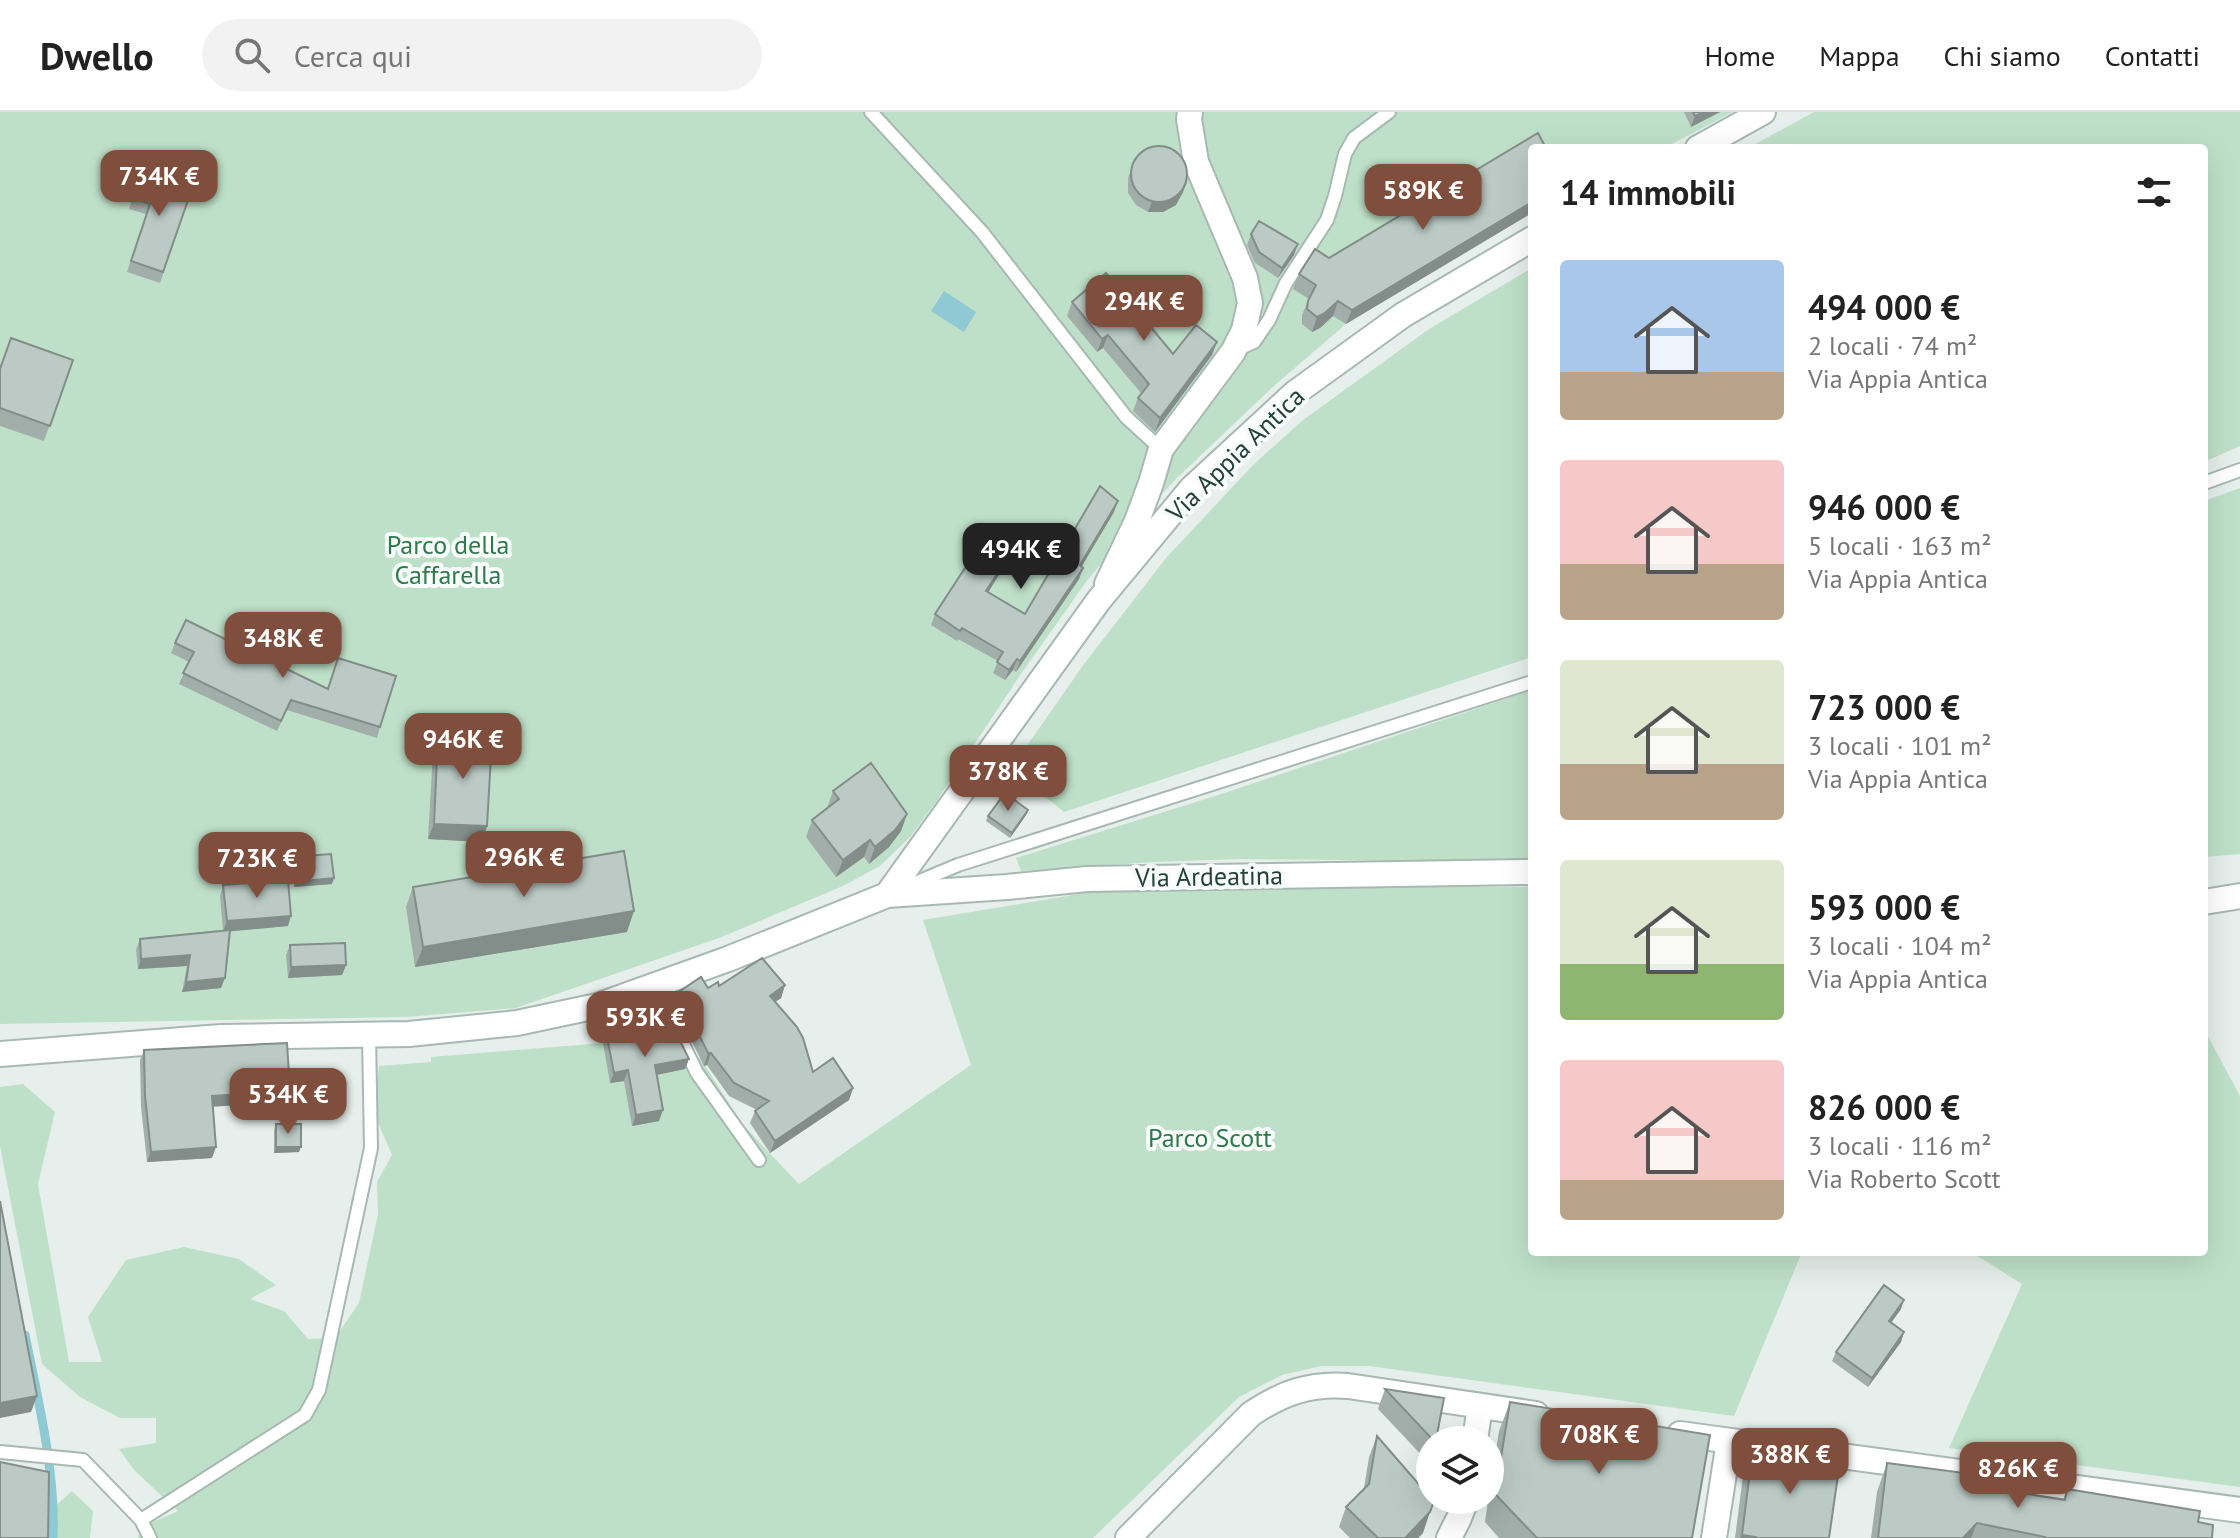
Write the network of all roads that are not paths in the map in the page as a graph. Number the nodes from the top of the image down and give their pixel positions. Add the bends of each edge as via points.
1 (871, 112) edge
2 (1190, 112) edge
3 (1389, 112) edge
4 (1763, 112) edge
5 (1705, 144) edge
6 (1528, 241) edge
7 (1233, 352) junction
8 (1161, 449) junction
9 (2240, 470) edge
10 (2208, 482) edge
11 (1099, 600) junction
12 (1528, 683) edge
13 (1528, 872) edge
14 (887, 895) junction
15 (2240, 896) edge
16 (2208, 901) edge
17 (654, 985) junction
18 (369, 1036) junction
19 (0, 1054) edge
20 (759, 1160) dead end
21 (1480, 1406) junction
22 (1555, 1417) edge
23 (1477, 1426) edge
24 (1660, 1431) edge
25 (1729, 1441) junction
26 (0, 1452) edge
27 (2240, 1510) edge
28 (1461, 1514) edge
29 (141, 1520) junction
30 (150, 1538) edge
31 (1128, 1538) edge
32 (1449, 1538) edge
33 (1714, 1538) edge

1 - 8 lane via 982,232 1126,417
2 - 7 street via 1196,162 1245,278 1250,303
3 - 7 lane via 1354,138 1327,220 1254,342
4 - 5 street
6 - 11 street, Via Appia Antica via 1403,315 1295,393 1192,488
7 - 8 street
8 - 11 street via 1137,521
9 - 10 lane
11 - 14 street, Via Appia Antica
12 - 14 lane via 958,865
13 - 14 street, Via Ardeatina via 1087,879
14 - 17 street
15 - 16 street
17 - 18 street via 597,1006 517,1023
17 - 20 lane via 697,1073
18 - 19 street via 221,1037
18 - 29 lane via 371,1148 319,1390 305,1415
21 - 22 street
21 - 23 street
21 - 31 street via 1333,1385 1274,1398 1251,1414
24 - 25 street
25 - 27 street
25 - 33 street
26 - 29 lane via 83,1460
28 - 32 street
29 - 30 lane

